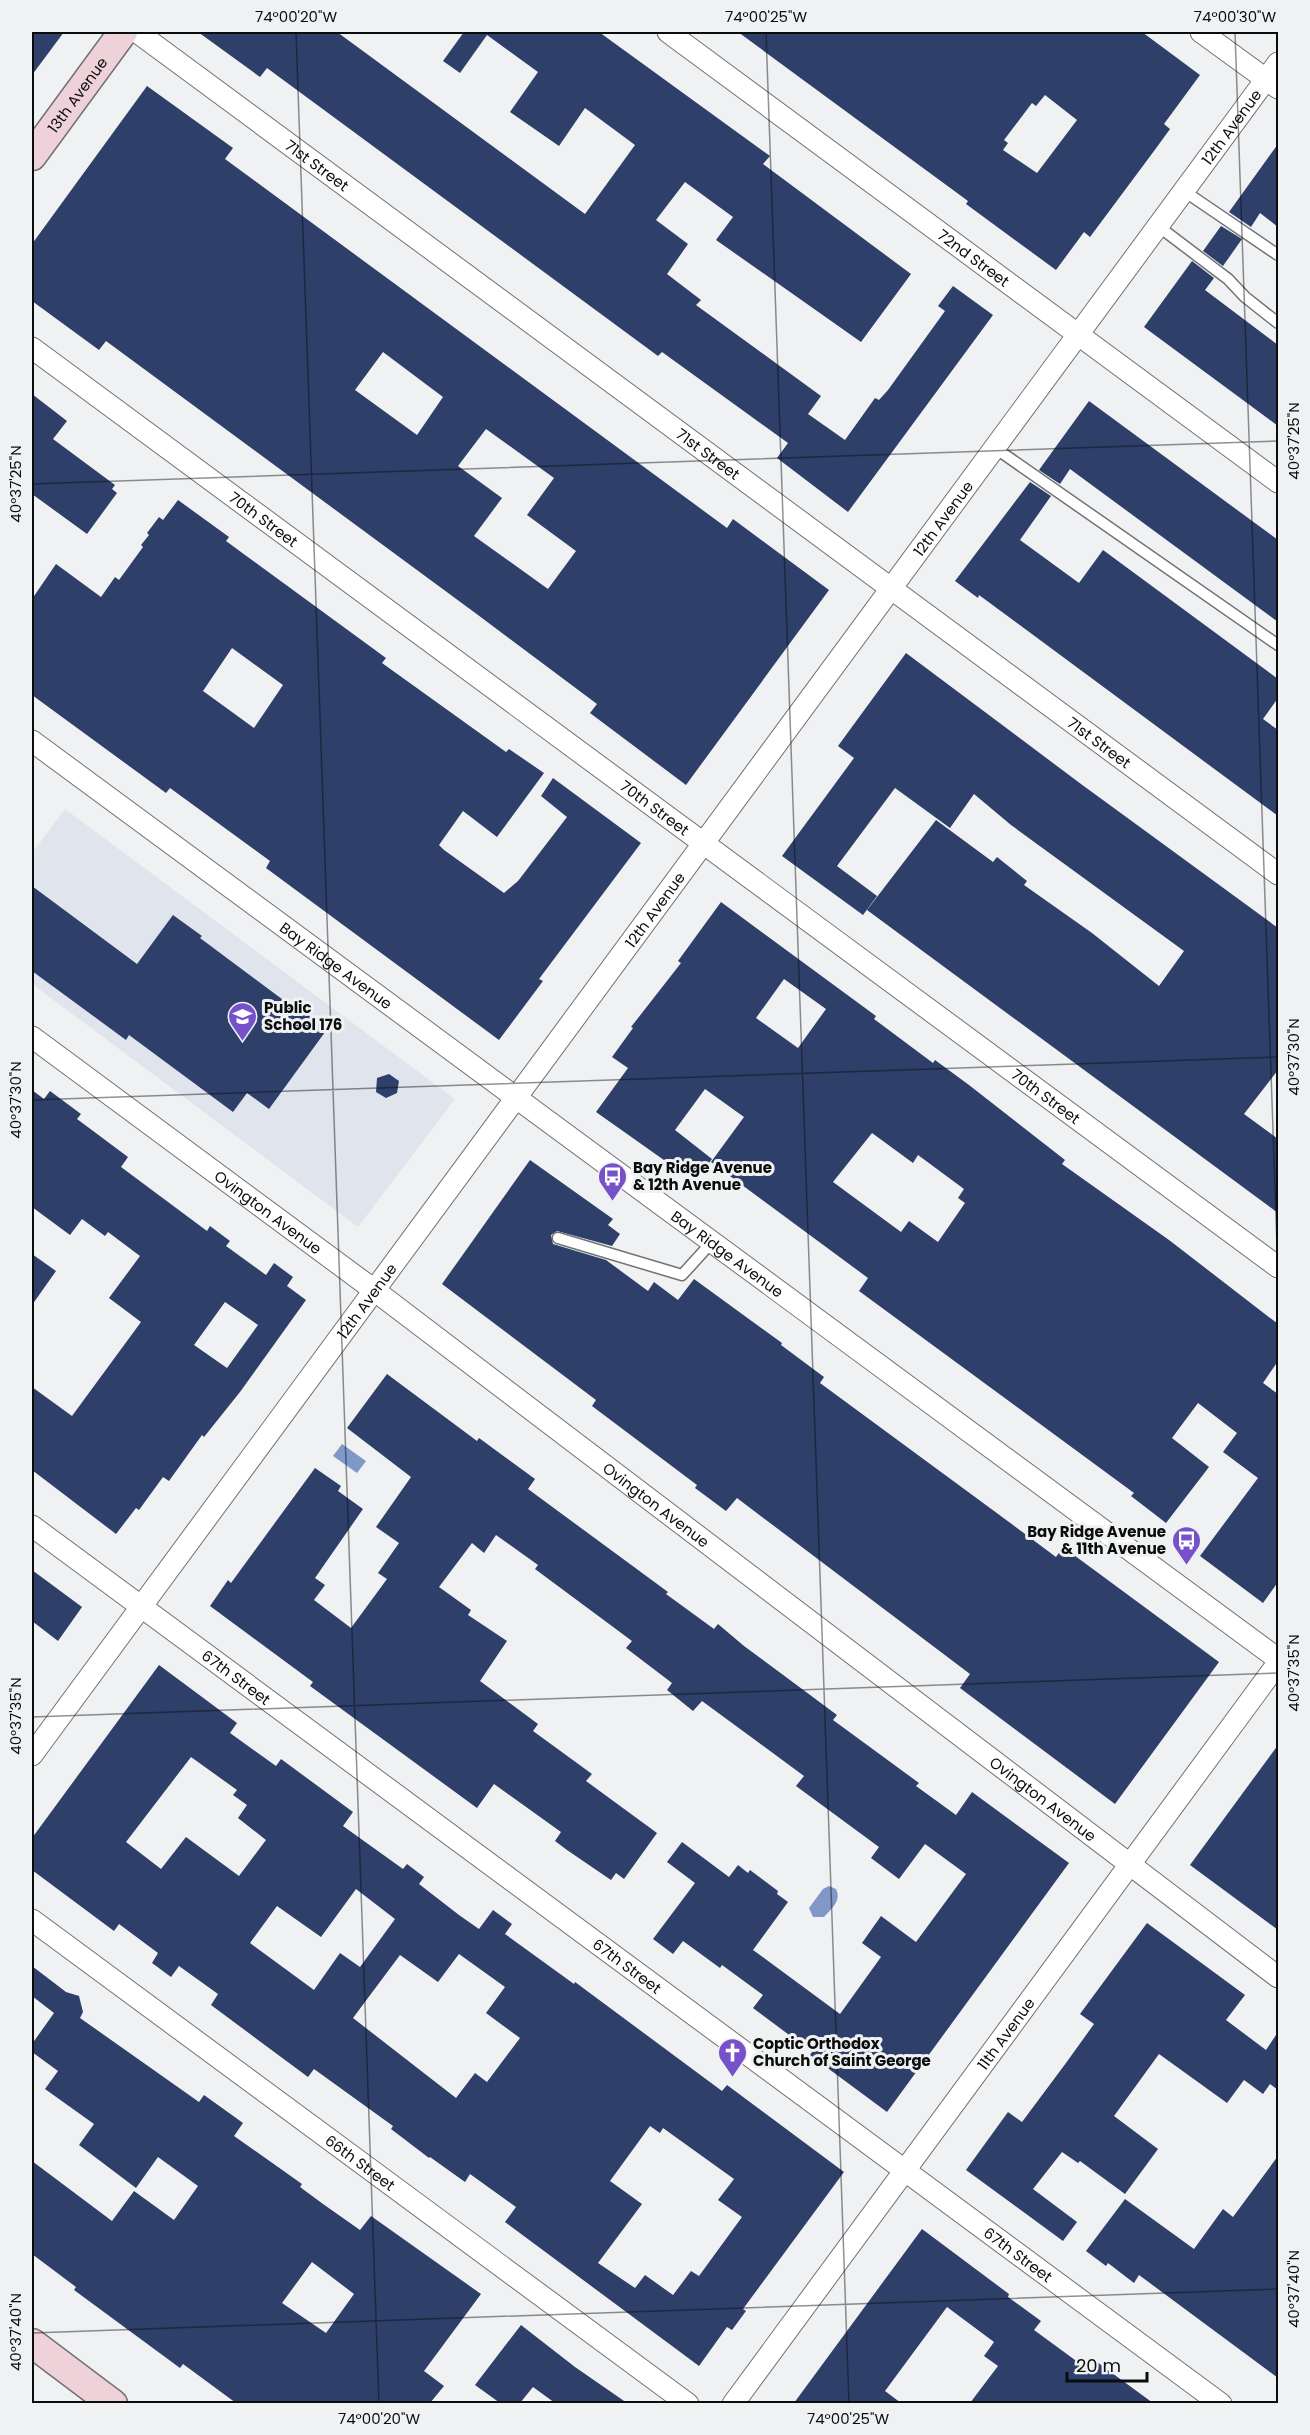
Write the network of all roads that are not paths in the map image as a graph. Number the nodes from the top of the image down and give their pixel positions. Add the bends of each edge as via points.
1 (123, 32) edge
2 (137, 32) edge
3 (668, 32) edge
4 (1201, 32) edge
5 (1275, 77) edge
6 (32, 156) edge
7 (1184, 191) junction
8 (1158, 226) junction
9 (1278, 255) edge
10 (1278, 323) edge
11 (1079, 334) junction
12 (32, 348) edge
13 (995, 448) junction
14 (1278, 482) edge
15 (892, 589) junction
16 (1278, 645) edge
17 (32, 741) edge
18 (704, 843) junction
19 (1278, 874) edge
20 (32, 1037) edge
21 (516, 1098) junction
22 (558, 1238) dead end
23 (712, 1242) junction
24 (1278, 1267) edge
25 (374, 1290) junction
26 (32, 1527) edge
27 (141, 1607) junction
28 (1278, 1661) edge
29 (32, 1755) edge
30 (1130, 1864) junction
31 (32, 1920) edge
32 (1278, 1977) edge
33 (905, 2170) junction
34 (32, 2343) edge
35 (113, 2403) edge
36 (688, 2403) edge
37 (733, 2403) edge
38 (1221, 2403) edge

1 - 6 main road, 13th Avenue
2 - 15 street, 71st Street
3 - 11 street, 72nd Street
4 - 5 street
5 - 7 street, 12th Avenue
7 - 8 street, 12th Avenue
7 - 9 lane
8 - 10 lane
8 - 11 street, 12th Avenue
11 - 13 street, 12th Avenue
11 - 14 street, 72nd Street
12 - 18 street, 70th Street
13 - 15 street, 12th Avenue
13 - 16 lane
15 - 18 street, 12th Avenue
15 - 19 street, 71st Street
17 - 21 street, Bay Ridge Avenue
18 - 21 street, 12th Avenue
18 - 24 street, 70th Street
20 - 25 street, Ovington Avenue
21 - 23 street, Bay Ridge Avenue
21 - 25 street, 12th Avenue
22 - 23 lane via 682,1275
23 - 28 street, Bay Ridge Avenue
25 - 27 street, 12th Avenue
25 - 30 street, Ovington Avenue
26 - 27 street, 67th Street
27 - 29 street, 12th Avenue
27 - 33 street, 67th Street
28 - 30 street, 11th Avenue
30 - 32 street, Ovington Avenue
30 - 33 street, 11th Avenue
31 - 36 street, 66th Street
33 - 37 street, 11th Avenue
33 - 38 street, 67th Street
34 - 35 main road

